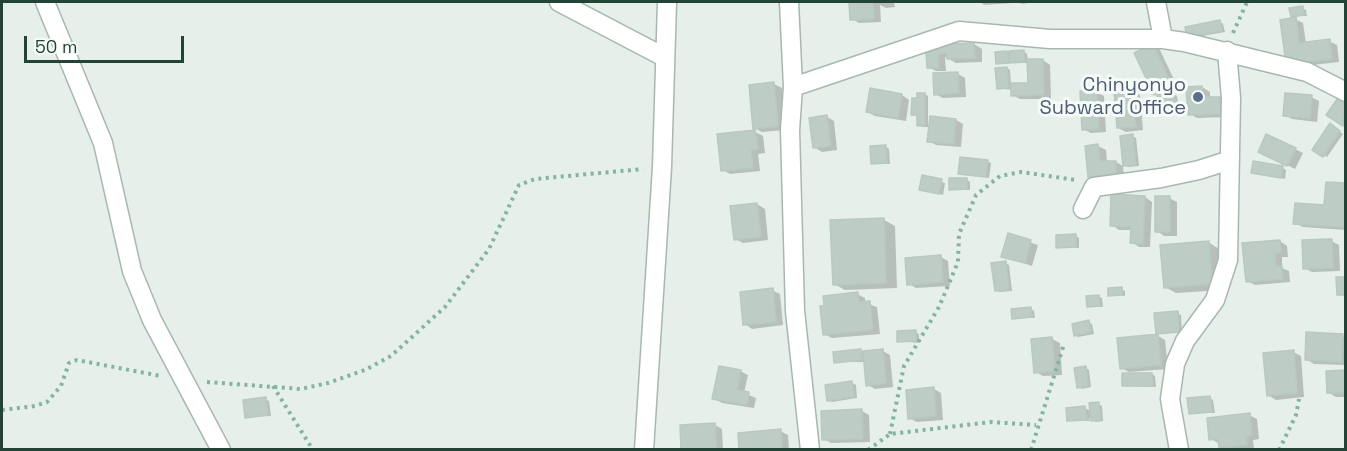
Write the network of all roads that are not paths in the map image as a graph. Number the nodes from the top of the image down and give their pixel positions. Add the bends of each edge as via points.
1 (45, 2) edge
2 (559, 2) edge
3 (667, 2) edge
4 (789, 2) edge
5 (1156, 2) edge
6 (1163, 39) junction
7 (1227, 51) junction
8 (664, 57) junction
9 (793, 87) junction
10 (1346, 92) edge
11 (1230, 160) junction
12 (1083, 209) dead end
13 (221, 450) edge
14 (644, 450) edge
15 (810, 450) edge
16 (1179, 450) edge

1 - 13 street via 103,143 132,272 182,380
2 - 8 street
3 - 8 street
4 - 9 street
5 - 6 street
6 - 7 street
6 - 9 street via 1050,39 959,31
7 - 10 street via 1308,72
7 - 11 street
8 - 14 street via 662,167
9 - 15 street via 790,130 795,311
11 - 12 street via 1161,178 1094,187
11 - 16 street via 1228,260 1215,300 1185,341 1174,364 1170,399

